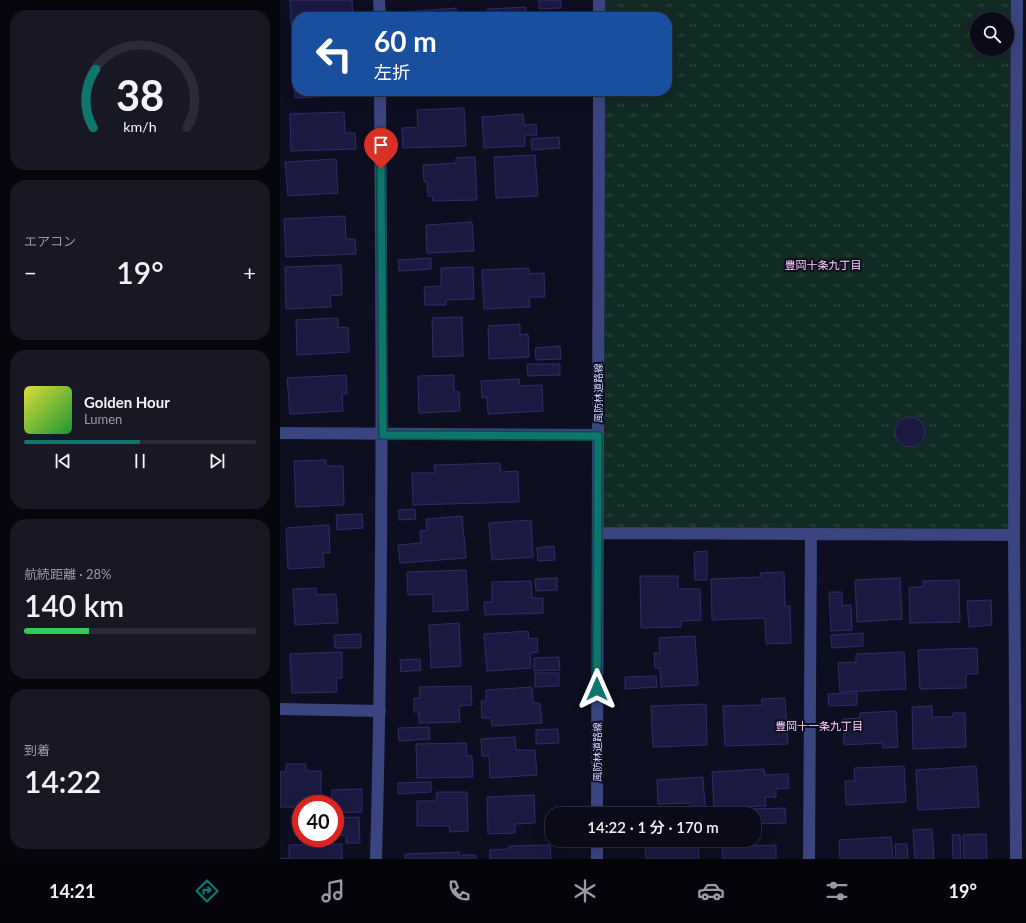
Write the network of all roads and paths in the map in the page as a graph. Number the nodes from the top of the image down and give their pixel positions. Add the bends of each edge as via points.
1 (380, 0) edge
2 (599, 0) edge
3 (1017, 0) edge
4 (380, 12) edge
5 (599, 12) edge
6 (380, 96) edge
7 (599, 96) edge
8 (280, 433) edge
9 (383, 435) junction
10 (1020, 435) edge
11 (598, 436) junction
12 (598, 532) junction
13 (811, 534) junction
14 (1014, 535) junction
15 (280, 709) edge
16 (380, 711) junction
17 (597, 807) edge
18 (597, 847) edge
19 (376, 859) edge
20 (597, 859) edge
21 (809, 859) edge
22 (1016, 859) edge

1 - 4 street
2 - 5 street
3 - 10 street
6 - 9 street
7 - 11 street, 風防林道路線
8 - 9 street
9 - 11 street
9 - 16 street
10 - 14 street
11 - 12 street, 風防林道路線
12 - 13 street
12 - 17 street, 風防林道路線
13 - 14 street
13 - 21 street
14 - 22 street
15 - 16 street
16 - 19 street
18 - 20 street

